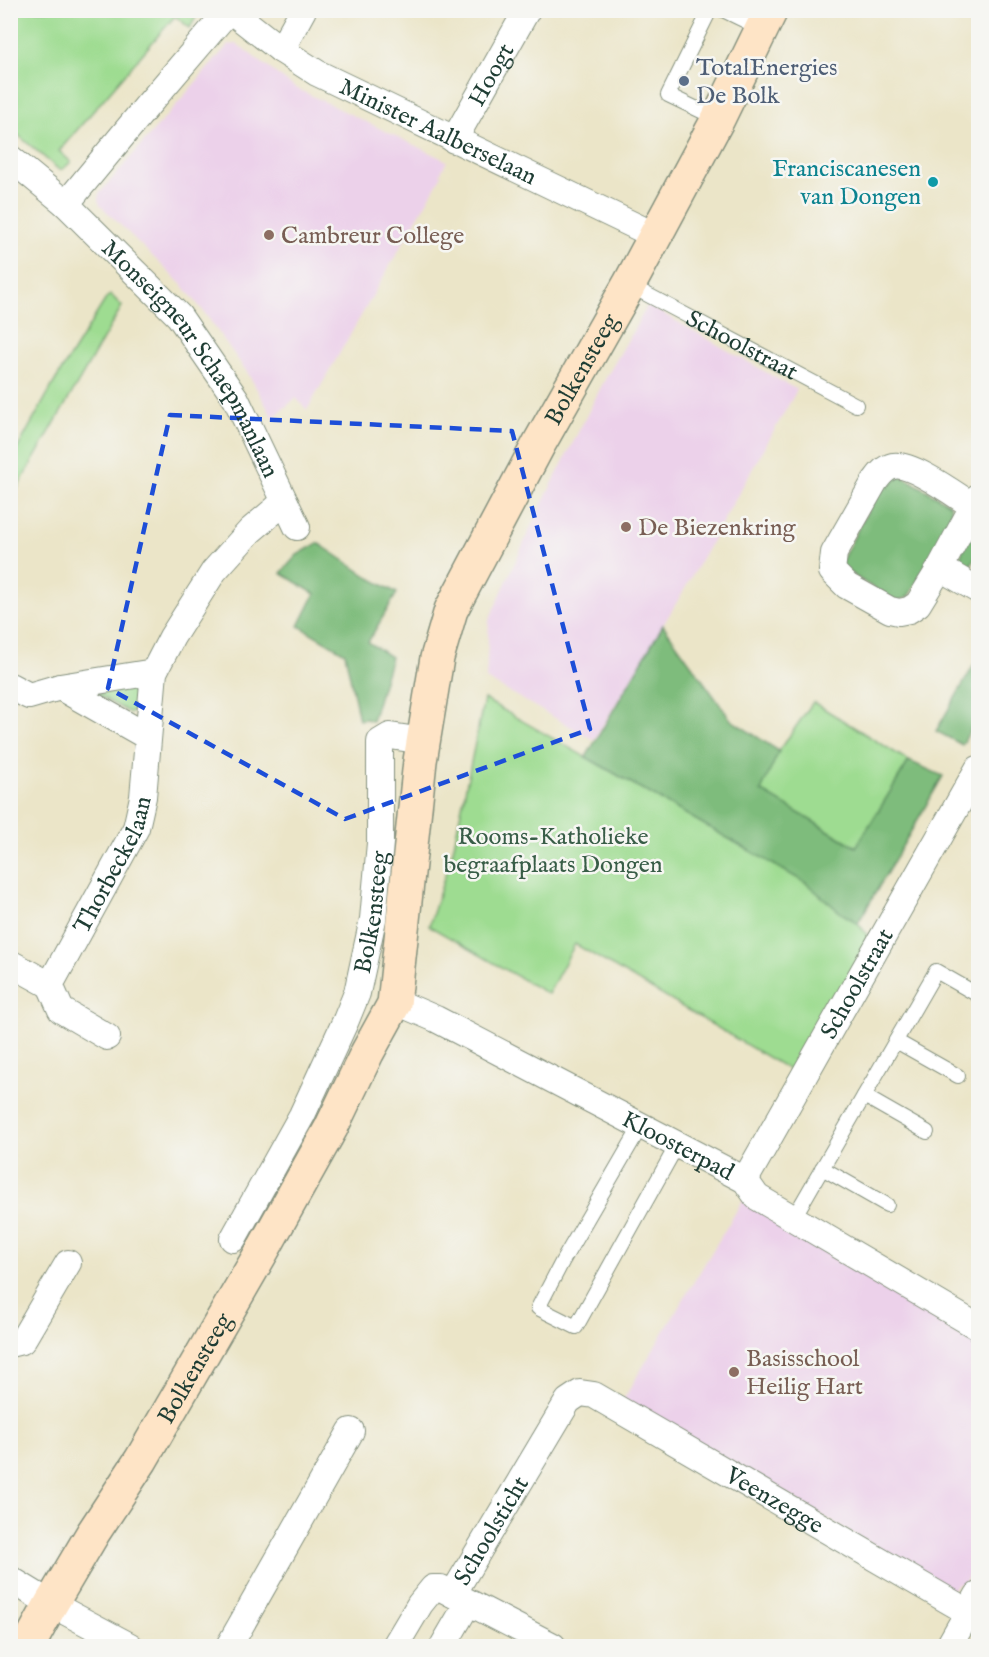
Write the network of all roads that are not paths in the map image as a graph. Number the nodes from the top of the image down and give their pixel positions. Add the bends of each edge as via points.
1 (230, 10) edge
2 (303, 10) edge
3 (526, 10) edge
4 (710, 10) edge
5 (723, 10) edge
6 (766, 20) edge
7 (281, 50) junction
8 (718, 119) junction
9 (454, 140) junction
10 (10, 158) edge
11 (66, 204) junction
12 (656, 236) junction
13 (629, 285) junction
14 (856, 405) dead end
15 (976, 501) edge
16 (284, 502) junction
17 (297, 526) dead end
18 (940, 568) junction
19 (978, 590) edge
20 (154, 672) junction
21 (10, 686) edge
22 (60, 687) junction
23 (148, 737) junction
24 (424, 741) junction
25 (975, 782) edge
26 (10, 963) edge
27 (50, 985) junction
28 (978, 995) edge
29 (394, 1004) junction
30 (106, 1036) dead end
31 (896, 1041) junction
32 (958, 1076) dead end
33 (864, 1095) junction
34 (316, 1121) junction
35 (642, 1126) junction
36 (927, 1132) dead end
37 (677, 1144) junction
38 (822, 1168) junction
39 (745, 1180) junction
40 (886, 1205) dead end
41 (793, 1219) junction
42 (233, 1239) dead end
43 (68, 1263) dead end
44 (978, 1327) edge
45 (10, 1344) edge
46 (580, 1393) joint
47 (351, 1431) dead end
48 (10, 1579) edge
49 (461, 1598) junction
50 (973, 1603) edge
51 (51, 1604) junction
52 (28, 1647) edge
53 (130, 1647) edge
54 (229, 1647) edge
55 (395, 1647) edge
56 (443, 1647) edge
57 (553, 1647) edge
58 (949, 1647) edge

1 - 7 street, Minister Aalberselaan
1 - 11 street
2 - 7 street
3 - 9 street, Hoogt
4 - 8 lane via 668,95
5 - 6 lane
6 - 8 street, Bolkensteeg
7 - 9 street, Minister Aalberselaan via 316,73
8 - 12 street, Bolkensteeg
9 - 12 street, Minister Aalberselaan
10 - 11 street, Monseigneur Schaepmanlaan
11 - 16 street, Monseigneur Schaepmanlaan via 179,316 236,399
12 - 13 street, Bolkensteeg
13 - 14 lane, Schoolstraat
13 - 24 street, Bolkensteeg via 451,609 437,658
15 - 18 street
15 - 18 street via 904,467 894,466 883,471 875,482 832,562 832,571 847,586 899,612 918,604
16 - 17 street, Monseigneur Schaepmanlaan
16 - 20 street, Thorbeckelaan via 250,531 214,571
18 - 19 street
20 - 22 street
20 - 23 street, Thorbeckelaan
21 - 22 street via 29,696
22 - 23 street
23 - 27 street, Thorbeckelaan via 136,828
24 - 29 street, Bolkensteeg
24 - 34 street, Bolkensteeg via 390,736 380,742 380,843 373,919 357,993
25 - 39 street, Schoolstraat
26 - 27 street
27 - 30 street via 61,1010
28 - 31 lane via 936,971
29 - 34 street, Bolkensteeg via 367,1053
29 - 35 street, Kloosterpad via 436,1019
31 - 32 lane
31 - 33 lane
33 - 36 lane
33 - 38 lane
34 - 42 street, Bolkensteeg
34 - 51 street, Bolkensteeg via 141,1460
35 - 37 street, Kloosterpad
35 - 37 lane via 538,1308 576,1327
37 - 39 street, Kloosterpad
38 - 40 lane
38 - 41 lane
39 - 41 street, Kloosterpad via 757,1197
41 - 44 street, Kloosterpad
43 - 45 street via 22,1341
46 - 49 street, Schoolsticht via 568,1401
46 - 50 street, Veenzegge via 594,1395
47 - 54 street
48 - 51 street
49 - 55 street, Schoolsticht via 433,1588
49 - 56 street, Schoolsticht
49 - 57 street
50 - 58 street
51 - 52 street, Bolkensteeg
51 - 53 street

